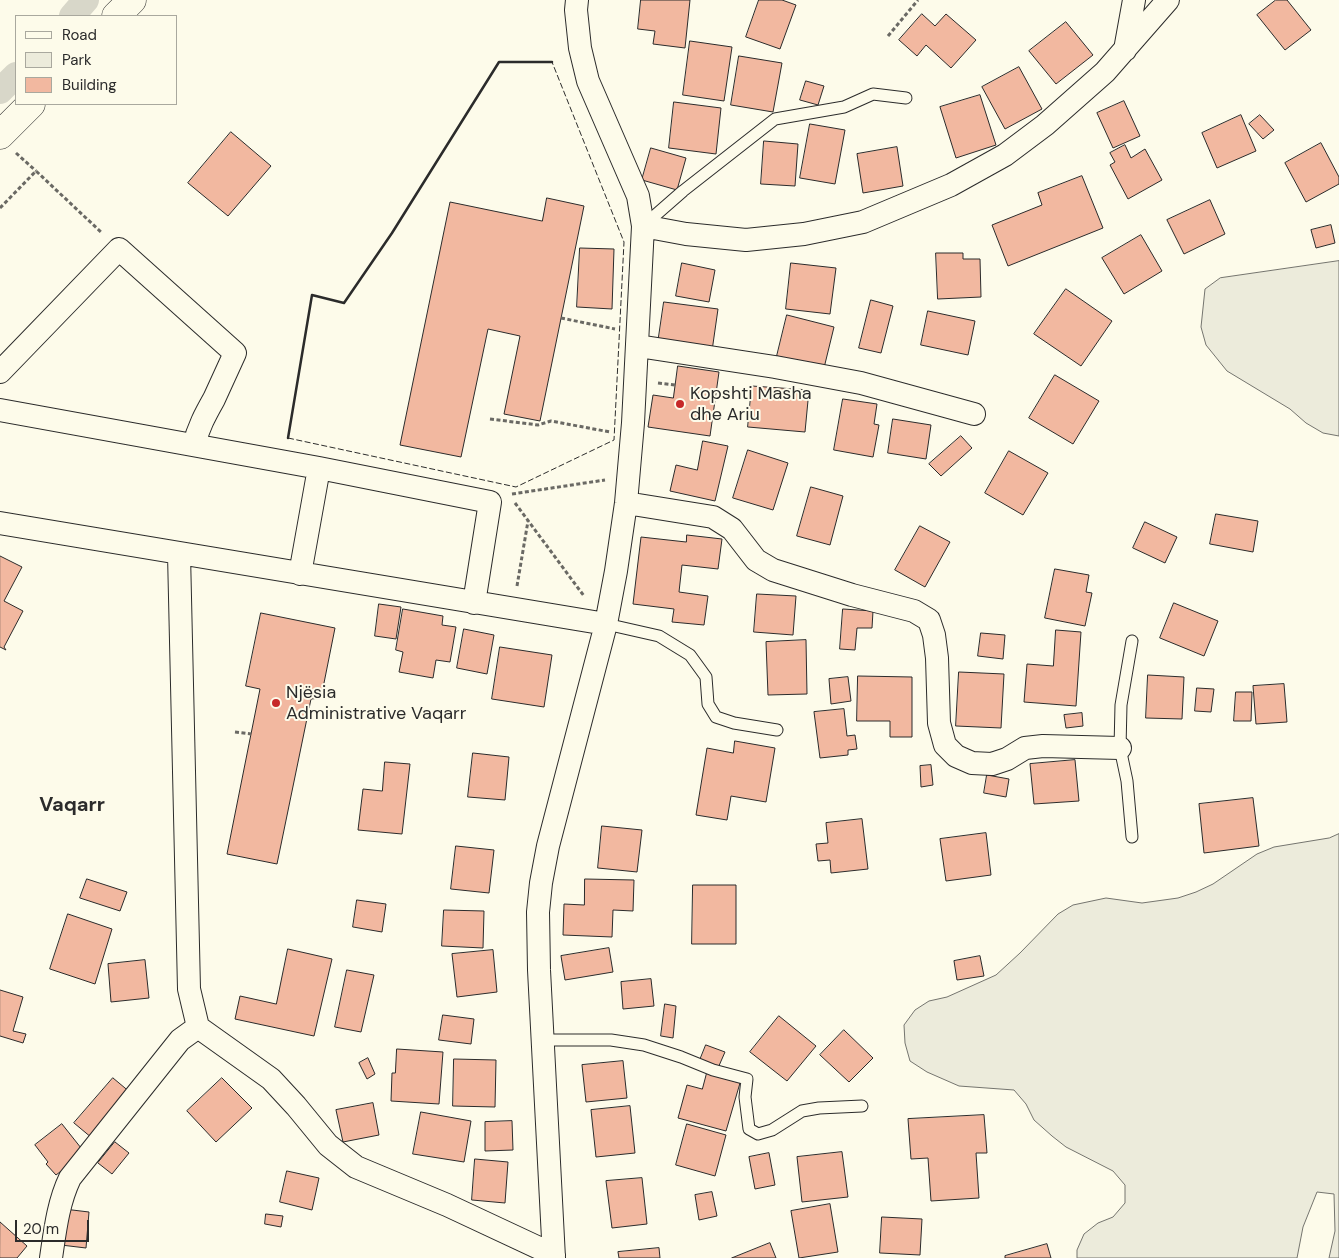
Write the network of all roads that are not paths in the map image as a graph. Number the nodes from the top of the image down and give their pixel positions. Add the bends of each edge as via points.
1 (132, 0) edge
2 (577, 0) edge
3 (1134, 0) edge
4 (1168, 0) edge
5 (117, 15) edge
6 (1124, 51) junction
7 (906, 98) dead end
8 (30, 105) edge
9 (0, 135) edge
10 (643, 226) junction
11 (638, 346) junction
12 (0, 372) edge
13 (0, 410) edge
14 (974, 414) dead end
15 (194, 445) junction
16 (319, 468) junction
17 (626, 503) junction
18 (0, 523) edge
19 (179, 554) junction
20 (300, 574) junction
21 (474, 603) junction
22 (606, 624) junction
23 (1132, 641) dead end
24 (778, 730) dead end
25 (1120, 748) junction
26 (1132, 837) dead end
27 (198, 1027) junction
28 (543, 1040) junction
29 (862, 1106) dead end
30 (554, 1257) edge
31 (51, 1258) edge

1 - 5 main road
2 - 10 street via 580,48 588,81 638,196
3 - 6 street
4 - 6 street
6 - 10 street via 1106,72 1005,155 951,185 863,222 804,234 746,240
7 - 10 lane via 873,94 844,107 775,119
8 - 9 main road
10 - 11 street
11 - 14 street via 861,383
11 - 17 street
12 - 15 street via 119,249 235,353 204,414
13 - 15 street
15 - 16 street
16 - 20 street
16 - 21 street via 490,502
17 - 22 street
17 - 25 street via 714,517 732,529 756,560 773,570 914,611 929,620 937,658 939,723 945,745 956,756 972,763 992,764 1025,748
18 - 19 street
19 - 20 street
19 - 27 street via 189,989
20 - 21 street
21 - 22 street
22 - 24 lane via 659,636 690,655 706,677 708,704 716,717
22 - 28 street via 541,883 539,931
23 - 25 lane via 1121,705
25 - 26 lane via 1127,781
27 - 30 street via 271,1080 328,1145 356,1167 447,1205
27 - 31 street via 180,1040 70,1178 59,1207
28 - 29 lane via 611,1040 644,1044 746,1079 749,1129 758,1134 772,1130 802,1112
28 - 30 street

